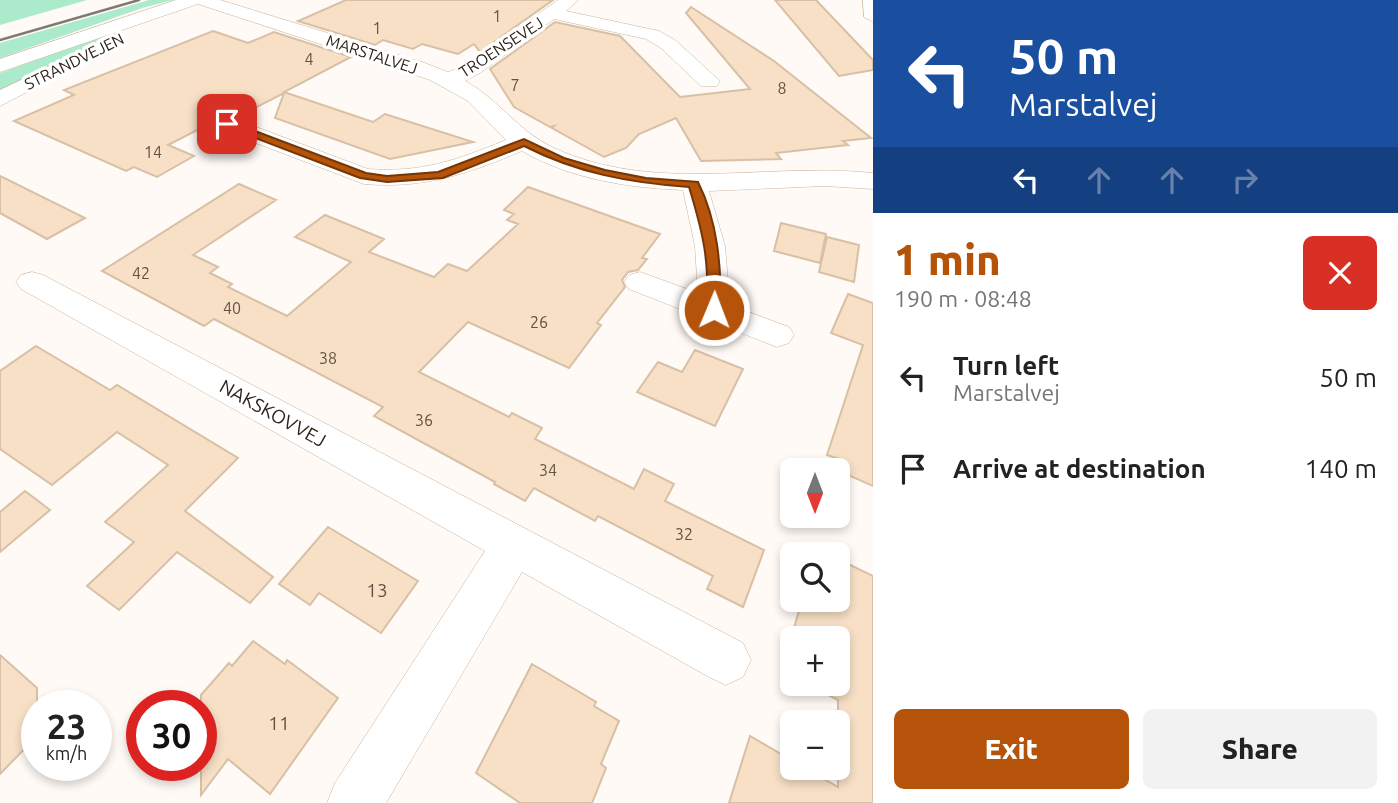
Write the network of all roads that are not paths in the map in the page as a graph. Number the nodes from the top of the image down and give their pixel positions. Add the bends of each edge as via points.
1 (193, 0) edge
2 (202, 0) edge
3 (569, 0) edge
4 (872, 0) edge
5 (552, 13) junction
6 (873, 17) edge
7 (122, 24) junction
8 (0, 66) edge
9 (449, 80) junction
10 (709, 81) dead end
11 (0, 99) edge
12 (227, 124) dead end
13 (524, 142) junction
14 (873, 181) edge
15 (694, 184) junction
16 (32, 282) dead end
17 (640, 282) dead end
18 (714, 310) junction
19 (777, 335) dead end
20 (514, 545) junction
21 (726, 660) dead end
22 (355, 803) edge

1 - 7 street, STRANDVEJEN
2 - 9 street, MARSTALVEJ
3 - 5 street, TROENSEVEJ
4 - 6 street
5 - 9 street, TROENSEVEJ
5 - 10 street, TROENSEVEJ via 652,36 668,44
7 - 8 street, STRANDVEJEN
7 - 11 street, STRANDVEJEN via 135,31
9 - 13 street, MARSTALVEJ via 475,95
12 - 13 street via 364,176 387,179 439,176
13 - 15 street, MARSTALVEJ via 560,160 603,173
14 - 15 street, MARSTALVEJ via 832,178
15 - 18 street via 711,239
16 - 20 street, NAKSKOVVEJ
17 - 18 street
18 - 19 street
20 - 21 street, NAKSKOVVEJ
20 - 22 street

